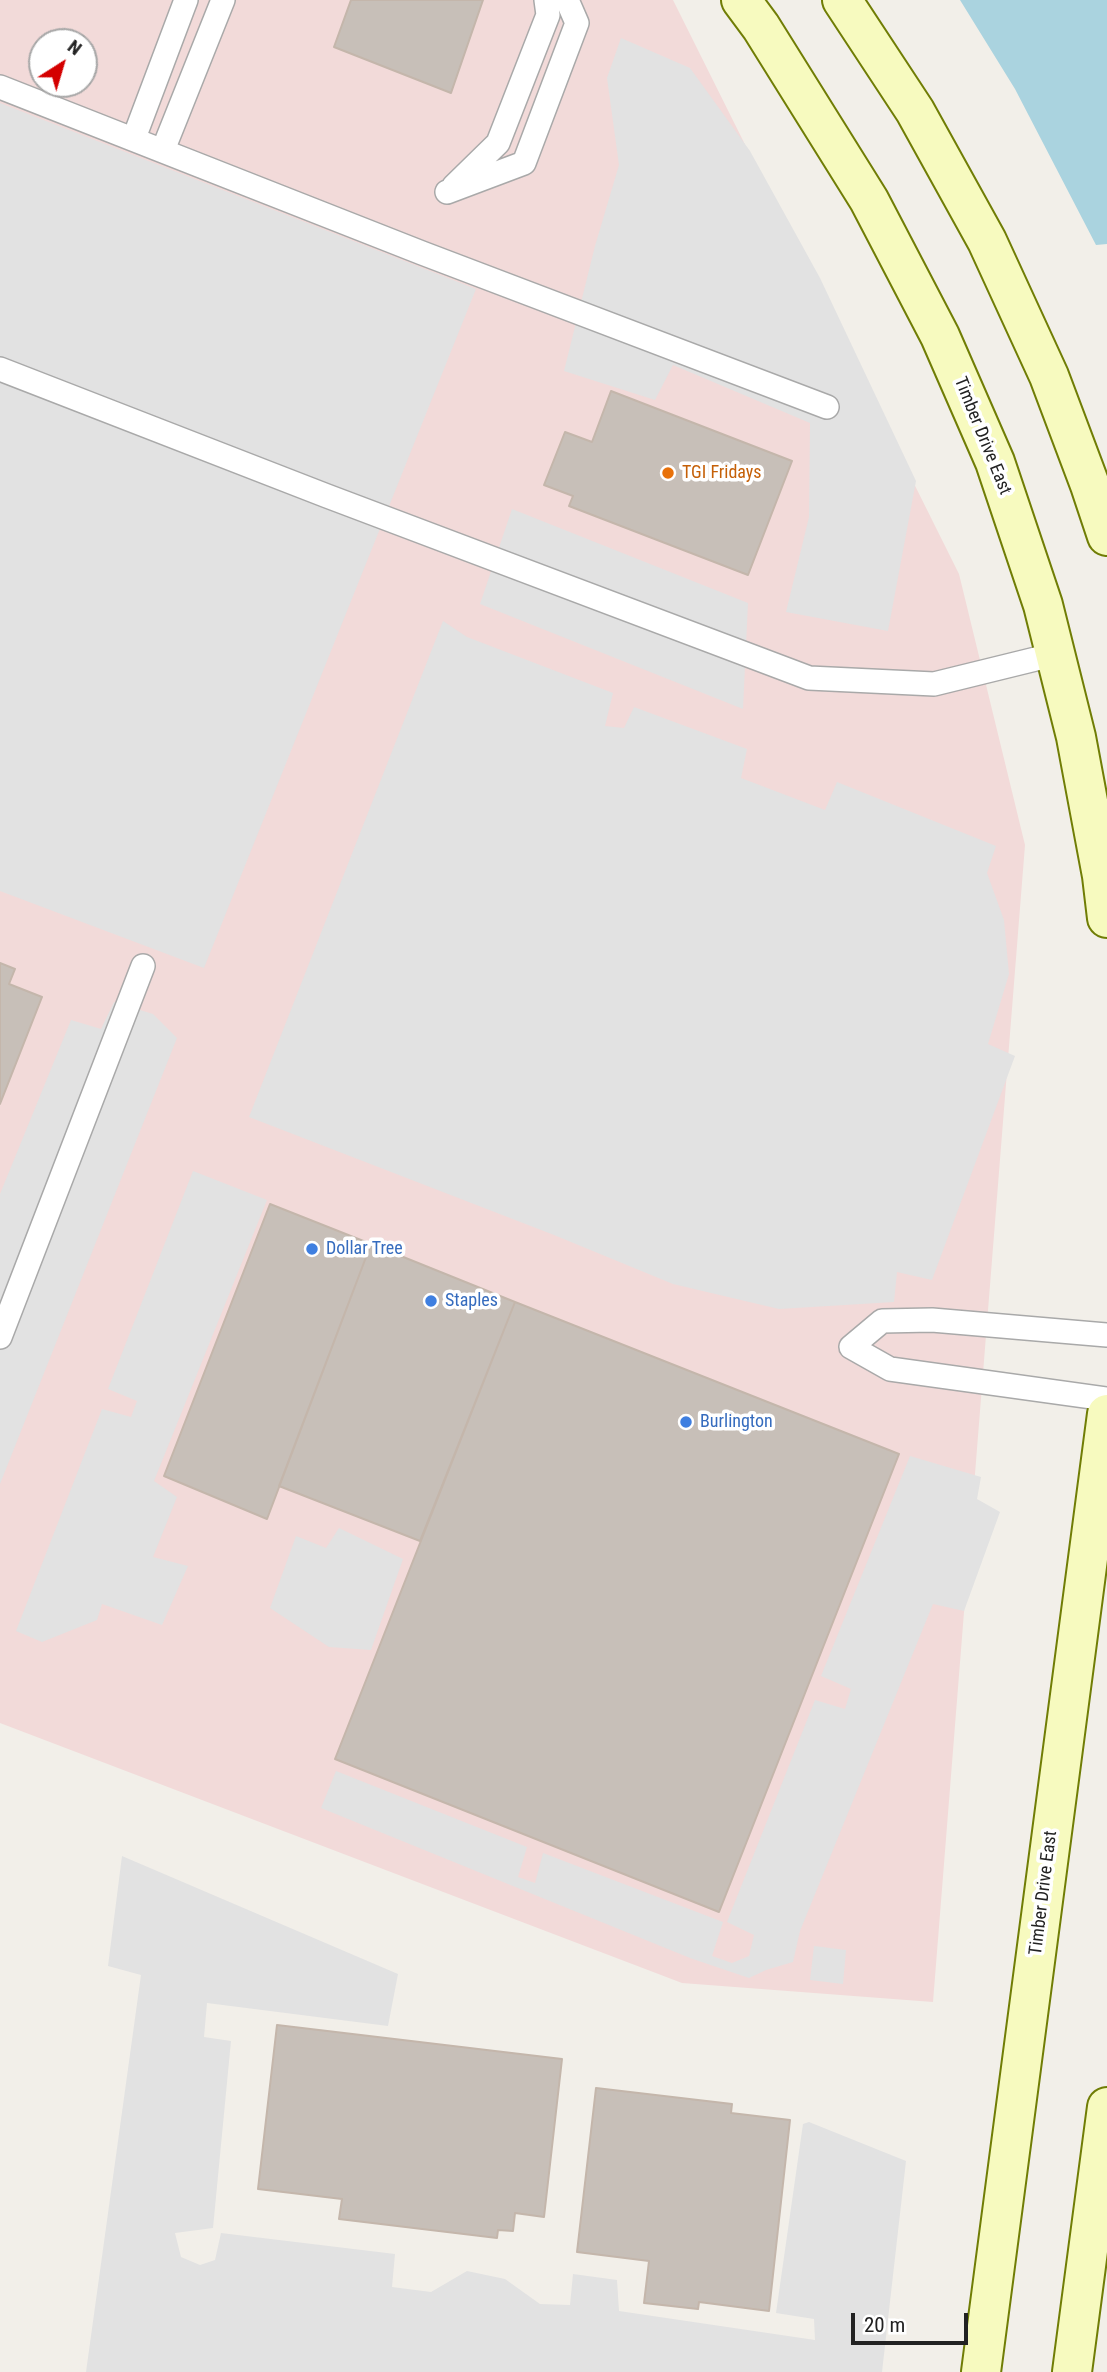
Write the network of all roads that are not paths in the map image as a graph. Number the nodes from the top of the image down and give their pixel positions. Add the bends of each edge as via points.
1 (186, 0) edge
2 (223, 0) edge
3 (546, 0) edge
4 (567, 0) edge
5 (740, 0) edge
6 (842, 0) edge
7 (0, 86) edge
8 (134, 138) junction
9 (163, 150) junction
10 (0, 369) edge
11 (827, 407) dead end
12 (1107, 536) edge
13 (1056, 654) junction
14 (1107, 918) edge
15 (144, 966) dead end
16 (1107, 1335) edge
17 (0, 1337) edge
18 (1107, 1399) edge
19 (1107, 1414) edge
20 (1107, 2107) edge
21 (1095, 2302) edge
22 (981, 2372) edge
23 (1072, 2372) edge

1 - 8 lane
2 - 9 lane
3 - 4 lane via 548,15 498,144 447,192 524,163 577,23
5 - 13 street, Timber Drive East via 869,200 940,336 995,462
6 - 12 street via 915,111 987,241 1049,376
7 - 8 lane
8 - 9 lane
9 - 11 lane
10 - 13 lane via 809,678 934,684
13 - 14 street, Timber Drive East via 1076,737
15 - 17 lane
16 - 18 lane via 933,1320 882,1321 851,1347 890,1369
19 - 22 street, Timber Drive East
20 - 21 street
21 - 23 street

